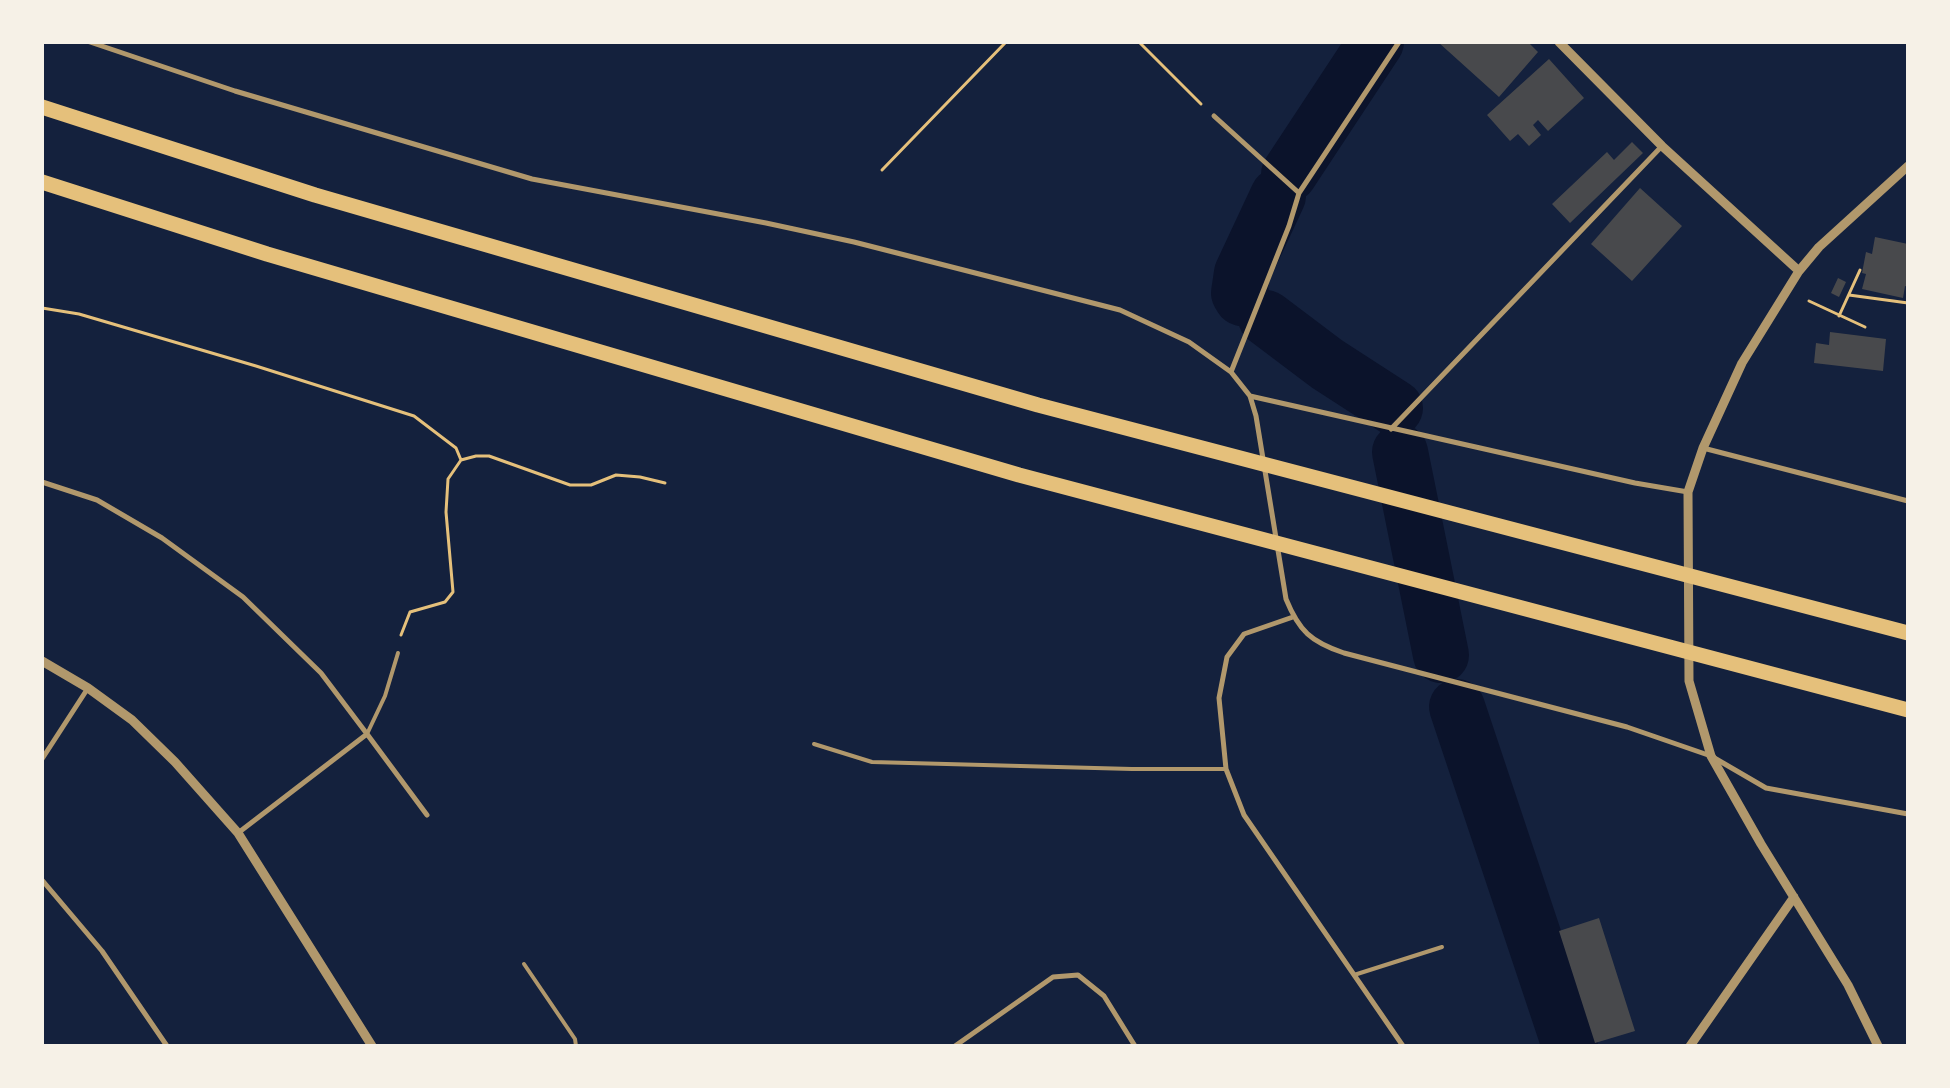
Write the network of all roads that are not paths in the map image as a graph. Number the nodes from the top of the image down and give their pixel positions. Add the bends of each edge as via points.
1 (90, 42) edge
2 (1399, 42) edge
3 (1559, 42) edge
4 (42, 107) edge
5 (1214, 116) road end
6 (1662, 146) junction
7 (1908, 166) edge
8 (42, 182) edge
9 (1299, 193) junction
10 (1798, 271) junction
11 (1231, 372) junction
12 (1250, 396) junction
13 (1391, 429) junction
14 (1703, 448) junction
15 (42, 482) edge
16 (1688, 492) junction
17 (1908, 501) edge
18 (1293, 616) junction
19 (1908, 632) edge
20 (398, 653) road end
21 (42, 661) edge
22 (88, 688) junction
23 (1908, 710) edge
24 (367, 734) junction
25 (814, 744) dead end
26 (1711, 756) junction
27 (42, 759) edge
28 (1226, 769) junction
29 (1908, 814) edge
30 (427, 815) dead end
31 (238, 833) junction
32 (42, 880) edge
33 (1794, 897) junction
34 (1442, 947) dead end
35 (524, 964) dead end
36 (1353, 976) junction
37 (964, 1043) edge
38 (167, 1046) edge
39 (372, 1046) edge
40 (576, 1046) edge
41 (955, 1046) edge
42 (1135, 1046) edge
43 (1403, 1046) edge
44 (1690, 1046) edge
45 (1878, 1046) edge

1 - 11 street via 236,91 532,180 815,234 1120,310 1189,342
2 - 9 street
3 - 6 street
4 - 19 highway via 324,198 1038,405
5 - 9 street
6 - 10 street
6 - 13 street
7 - 10 street via 1819,247
8 - 23 highway via 267,254 1019,475
9 - 11 street
10 - 14 street via 1742,363
11 - 12 street
12 - 13 street
12 - 18 street via 1286,599
13 - 16 street
14 - 16 street
14 - 17 street
15 - 24 street via 97,500 162,538 243,598 321,672
16 - 26 street via 1690,681
18 - 26 street via 1304,632 1316,641 1344,654 1627,727
18 - 28 street via 1244,634 1226,657 1219,698
20 - 24 lane via 385,696
21 - 22 street
22 - 27 street
22 - 31 street via 132,720 175,762
24 - 30 street
24 - 31 street
25 - 28 lane via 872,762
26 - 29 street via 1766,788
26 - 33 street
28 - 36 street via 1244,816
31 - 39 street
32 - 38 street via 102,951
33 - 44 street
33 - 45 street via 1848,985
34 - 36 lane
35 - 40 lane via 575,1039
36 - 43 street
37 - 41 street
37 - 42 street via 1053,977 1078,975 1104,996

